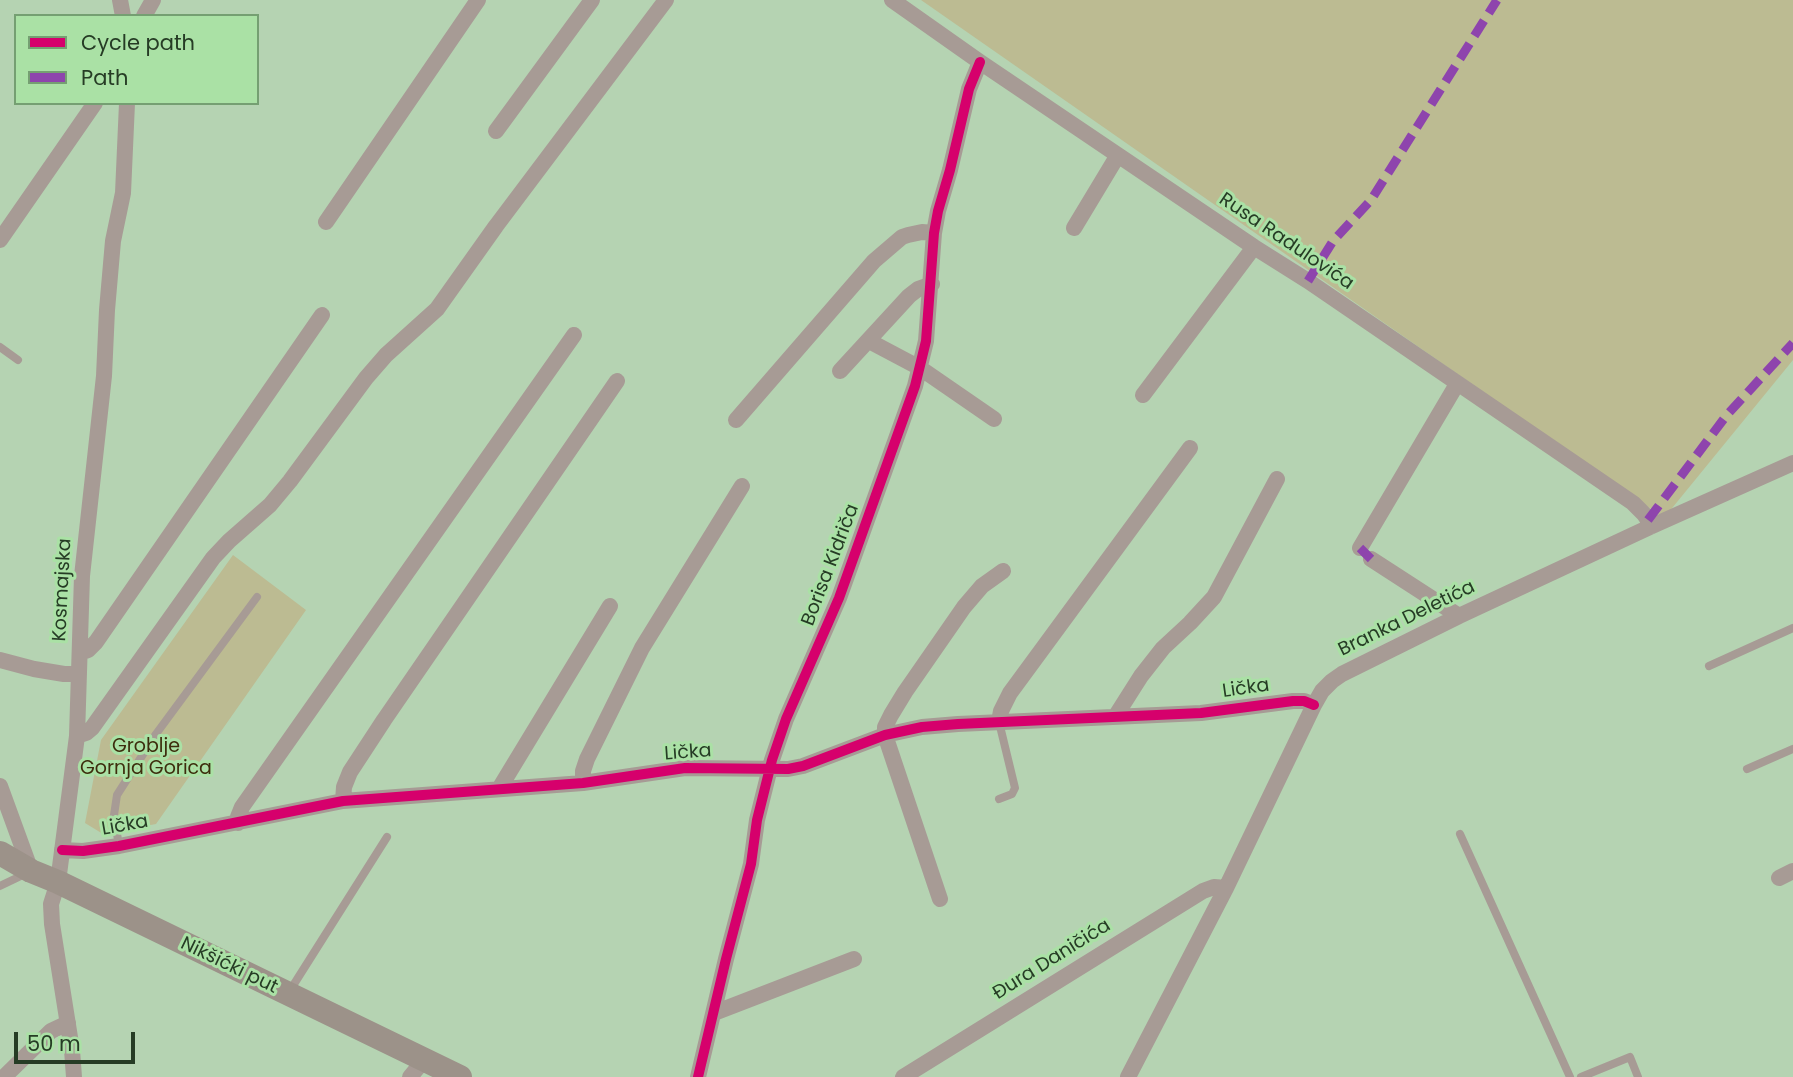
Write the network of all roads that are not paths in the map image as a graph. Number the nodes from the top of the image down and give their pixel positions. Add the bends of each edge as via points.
1 (478, 0) edge
2 (592, 0) edge
3 (666, 0) edge
4 (892, 0) edge
5 (980, 62) junction
6 (94, 105) edge
7 (127, 105) edge
8 (496, 131) dead end
9 (1118, 155) junction
10 (326, 222) dead end
11 (1074, 228) dead end
12 (934, 233) junction
13 (0, 240) edge
14 (1254, 247) junction
15 (932, 284) junction
16 (323, 315) dead end
17 (573, 335) dead end
18 (869, 341) junction
19 (0, 347) edge
20 (18, 360) dead end
21 (920, 368) junction
22 (841, 372) dead end
23 (617, 381) dead end
24 (1457, 384) junction
25 (1143, 395) dead end
26 (994, 419) dead end
27 (736, 421) dead end
28 (1190, 448) dead end
29 (1793, 463) edge
30 (1277, 479) dead end
31 (742, 486) dead end
32 (1652, 526) junction
33 (1003, 571) dead end
34 (257, 597) dead end
35 (610, 606) dead end
36 (1459, 616) junction
37 (1793, 628) edge
38 (80, 653) junction
39 (0, 660) edge
40 (1709, 666) dead end
41 (79, 674) junction
42 (1314, 705) junction
43 (1115, 717) junction
44 (999, 722) junction
45 (885, 735) junction
46 (77, 736) junction
47 (1793, 749) edge
48 (1747, 769) dead end
49 (769, 770) junction
50 (583, 783) junction
51 (0, 786) edge
52 (499, 789) junction
53 (999, 799) dead end
54 (343, 801) junction
55 (238, 823) junction
56 (1460, 834) dead end
57 (387, 837) dead end
58 (119, 846) junction
59 (62, 850) junction
60 (0, 853) edge
61 (0, 862) edge
62 (31, 872) junction
63 (58, 882) junction
64 (0, 886) edge
65 (1226, 888) junction
66 (940, 899) dead end
67 (854, 959) dead end
68 (288, 994) junction
69 (714, 1013) junction
70 (68, 1023) junction
71 (417, 1069) edge
72 (4, 1077) edge
73 (74, 1077) edge
74 (460, 1077) edge
75 (698, 1077) edge
76 (903, 1077) edge
77 (1128, 1077) edge
78 (1570, 1077) edge
79 (1581, 1077) edge
80 (1638, 1077) edge

1 - 10 street
2 - 8 street
3 - 46 street via 437,309 386,355 270,505 214,558 92,728
4 - 5 street, Rusa Radulovića
5 - 9 street, Rusa Radulovića
5 - 12 street, Borisa Kidriča via 969,89
6 - 13 street
7 - 38 street, Kosmajska via 123,193 113,241 82,576
9 - 11 street
9 - 14 street, Rusa Radulovića
12 - 15 street, Borisa Kidriča
12 - 27 street via 902,237 874,261
14 - 24 street, Rusa Radulovića
14 - 25 street
15 - 18 street via 909,296
15 - 21 street, Borisa Kidriča
16 - 38 street via 96,642
17 - 55 street via 242,807
18 - 21 street
18 - 22 street
19 - 20 lane
21 - 26 street
21 - 49 street, Borisa Kidriča via 839,597
23 - 54 street via 350,772
24 - 32 street, Rusa Radulovića via 1633,503
24 - 36 street via 1366,554
28 - 44 street via 1010,693
29 - 32 street, Branka Deletića
30 - 43 street via 1214,597 1156,657
31 - 50 street via 642,649 587,759
32 - 36 street, Branka Deletića
33 - 45 street via 964,607 891,715
34 - 58 lane via 117,795 114,815
35 - 52 street
36 - 42 street, Branka Deletića via 1342,674 1326,686
37 - 40 lane
38 - 41 street, Kosmajska
39 - 41 street
41 - 46 street, Kosmajska
42 - 43 street, Lička via 1293,701 1201,713
42 - 65 street, Branka Deletića
43 - 44 street, Lička
44 - 45 street, Lička via 922,727
44 - 53 lane via 1015,788
45 - 49 street, Lička via 803,766
45 - 66 street
46 - 59 street, Kosmajska
47 - 48 lane
49 - 50 street, Lička via 696,768
49 - 69 street, Borisa Kidriča
50 - 52 street, Lička
51 - 62 street
52 - 54 street, Lička
54 - 55 street, Lička
55 - 58 street, Lička
56 - 78 lane
57 - 68 lane
58 - 59 street, Lička
59 - 63 street, Kosmajska
60 - 62 main road, Nikšićki put
61 - 62 main road
62 - 63 main road, Nikšićki put
62 - 64 lane
63 - 68 main road, Nikšićki put
63 - 70 street, Kosmajska via 51,914
65 - 76 street, Đura Daničića via 1203,891
65 - 77 street, Branka Deletića
67 - 69 street
68 - 71 main road, Nikšićki put
69 - 75 street, Borisa Kidriča
70 - 72 street via 51,1031
70 - 73 street, Kosmajska
71 - 74 main road, Nikšićki put
79 - 80 lane via 1630,1057

